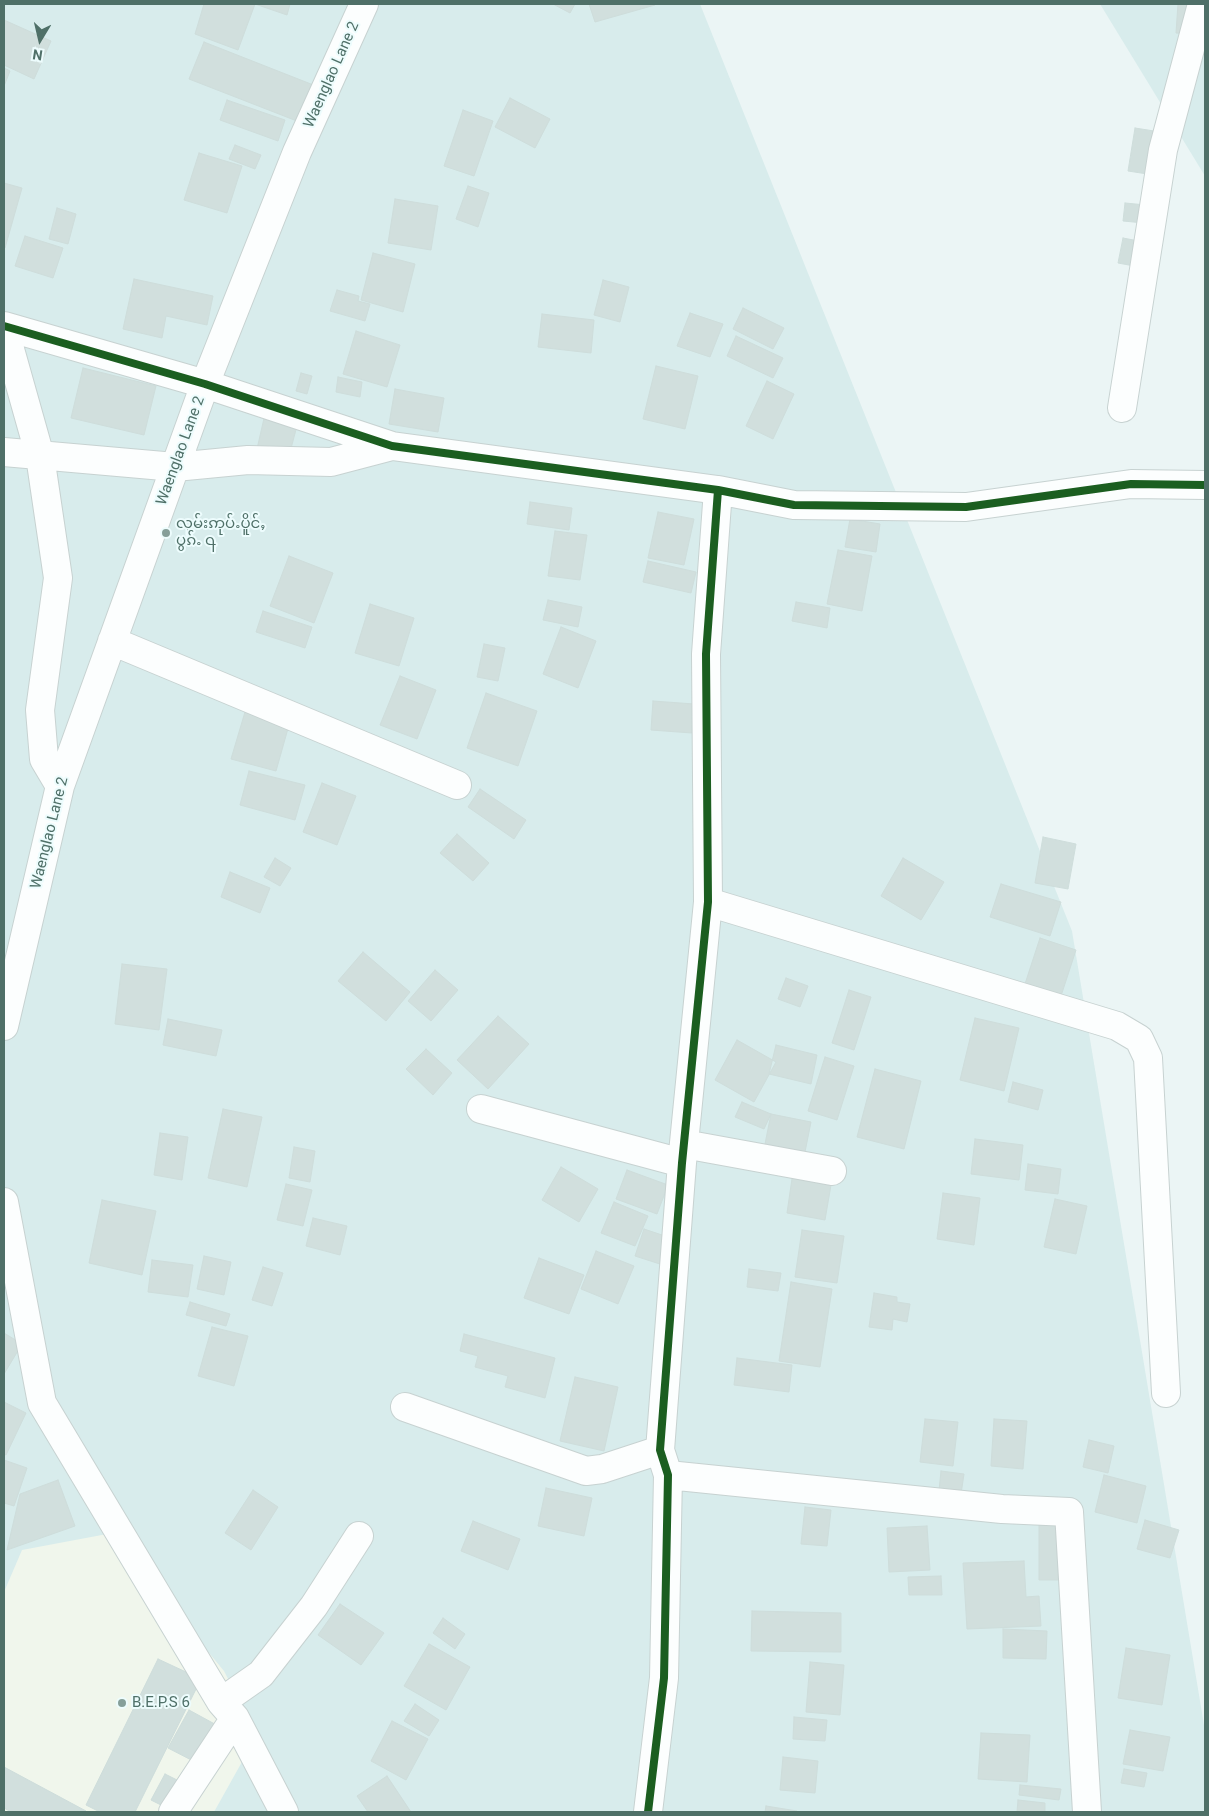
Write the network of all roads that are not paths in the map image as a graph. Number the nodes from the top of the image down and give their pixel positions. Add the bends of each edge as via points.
1 (364, 4) edge
2 (1202, 4) edge
3 (4, 327) edge
4 (205, 384) junction
5 (1122, 408) dead end
6 (392, 446) junction
7 (4, 452) edge
8 (40, 456) junction
9 (175, 467) junction
10 (1205, 485) edge
11 (718, 490) junction
12 (112, 641) junction
13 (60, 786) junction
14 (457, 786) dead end
15 (708, 902) junction
16 (4, 1026) edge
17 (481, 1109) dead end
18 (683, 1153) junction
19 (832, 1171) dead end
20 (4, 1202) edge
21 (1166, 1393) dead end
22 (404, 1407) dead end
23 (660, 1450) junction
24 (668, 1475) junction
25 (359, 1536) dead end
26 (228, 1710) junction
27 (173, 1812) edge
28 (284, 1812) edge
29 (648, 1812) edge
30 (1087, 1812) edge

1 - 4 street, Waenglao Lane 2 via 297,152
2 - 5 street via 1163,150
3 - 4 street
3 - 8 street
4 - 6 street
4 - 9 street, Waenglao Lane 2
6 - 9 street via 331,462 248,460
6 - 11 street
7 - 8 street
8 - 9 street
8 - 13 street via 58,578 40,710 44,759
9 - 12 street, Waenglao Lane 2
10 - 11 street via 1131,484 966,507 794,505
11 - 15 street via 706,654
12 - 13 street, Waenglao Lane 2
12 - 14 street
13 - 16 street, Waenglao Lane 2
15 - 18 street
15 - 21 street via 1118,1026 1139,1039 1148,1058
17 - 18 street
18 - 19 street
18 - 23 street
20 - 26 street via 42,1403
22 - 23 street via 586,1471
23 - 24 street
24 - 29 street via 664,1678
24 - 30 street via 1002,1509 1069,1512
25 - 26 street via 314,1606
26 - 27 street
26 - 28 street

